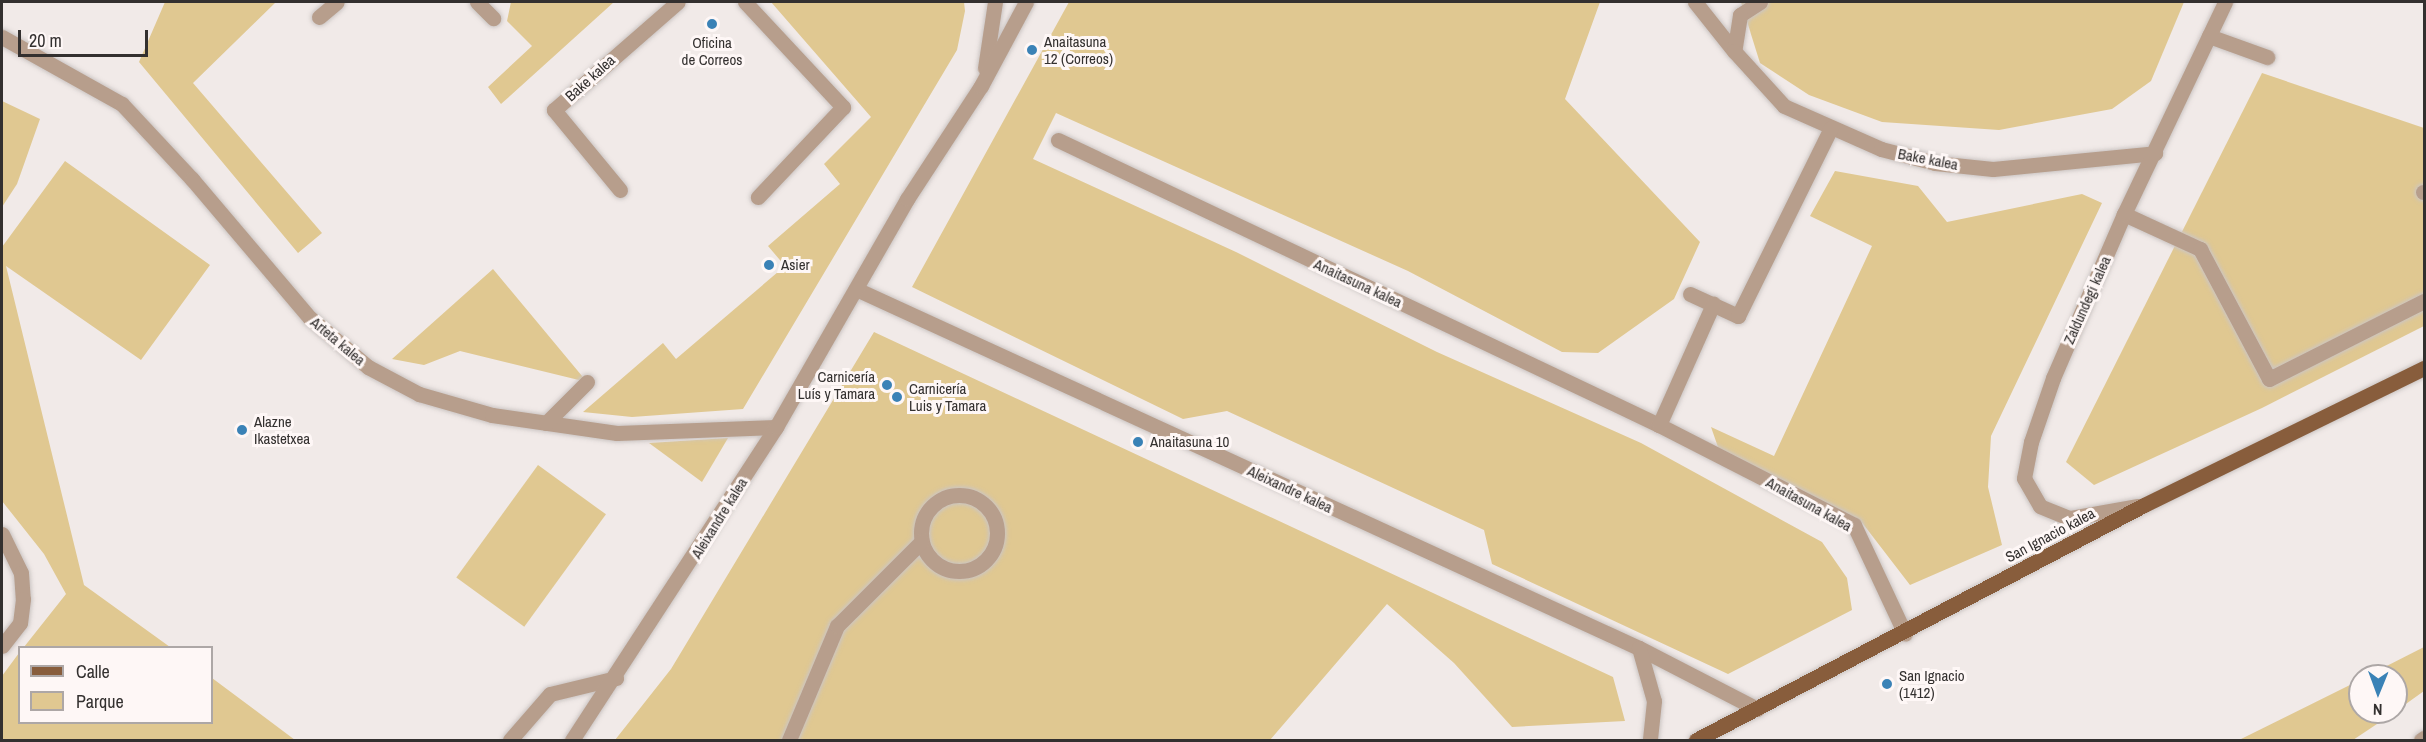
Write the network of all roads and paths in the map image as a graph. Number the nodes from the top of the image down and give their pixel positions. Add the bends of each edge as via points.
1 (337, 2) edge
2 (477, 2) edge
3 (678, 2) edge
4 (745, 2) edge
5 (995, 2) edge
6 (1026, 2) edge
7 (1695, 2) edge
8 (1760, 2) edge
9 (2225, 2) edge
10 (319, 17) dead end
11 (493, 18) dead end
12 (2209, 36) junction
13 (2, 37) edge
14 (1734, 51) junction
15 (2267, 57) dead end
16 (981, 86) junction
17 (1831, 128) junction
18 (1058, 140) dead end
19 (2155, 153) junction
20 (620, 190) dead end
21 (758, 197) dead end
22 (2124, 214) junction
23 (856, 289) junction
24 (1690, 294) dead end
25 (2424, 301) edge
26 (1713, 303) junction
27 (2424, 368) edge
28 (587, 382) dead end
29 (546, 423) junction
30 (1659, 425) junction
31 (776, 427) junction
32 (2144, 505) junction
33 (2, 534) edge
34 (922, 541) junction
35 (1905, 634) junction
36 (2, 646) edge
37 (1638, 648) junction
38 (616, 678) junction
39 (1757, 709) junction
40 (510, 741) edge
41 (572, 741) edge
42 (789, 741) edge
43 (1650, 741) edge
44 (1696, 741) edge

1 - 10 street
2 - 11 street
3 - 20 street, Bake kalea via 554,110
4 - 21 street via 843,107
5 - 16 street, Aleixandre kalea
6 - 16 street, Aleixandre kalea
7 - 14 street, Bake kalea
8 - 14 street via 1740,15
9 - 12 street, Zaldundegi kalea
12 - 15 street
12 - 19 street, Zaldundegi kalea
13 - 29 street, Arteta kalea via 122,104 192,179 310,318 368,367 418,394 492,415
14 - 17 street, Bake kalea via 1784,106
16 - 23 street, Aleixandre kalea via 907,199
17 - 19 street, Bake kalea via 1881,149 1935,163 1993,169
17 - 26 street via 1738,316
18 - 30 street, Anaitasuna kalea
19 - 22 street, Zaldundegi kalea
22 - 25 street via 2200,249 2269,379
22 - 32 street, Zaldundegi kalea via 2053,378 2031,442 2024,478 2040,506 2069,518
23 - 31 street, Aleixandre kalea
23 - 37 street, Aleixandre kalea
24 - 26 street
26 - 30 street
27 - 32 main road, San Ignacio kalea
28 - 29 street
29 - 31 street, Arteta kalea via 617,433
30 - 35 street, Anaitasuna kalea via 1854,525
31 - 38 street, Aleixandre kalea
32 - 35 main road, San Ignacio kalea
33 - 36 street via 21,573 23,599 20,623
34 - 34 street via 935,563 960,572 984,563 997,540 997,526 984,504 957,495 933,506 925,516
34 - 42 street via 837,626
35 - 39 main road, San Ignacio kalea
37 - 39 street, Aleixandre kalea
37 - 43 street via 1654,702
38 - 40 street via 550,694
38 - 41 street, Aleixandre kalea
39 - 44 main road, San Ignacio kalea

